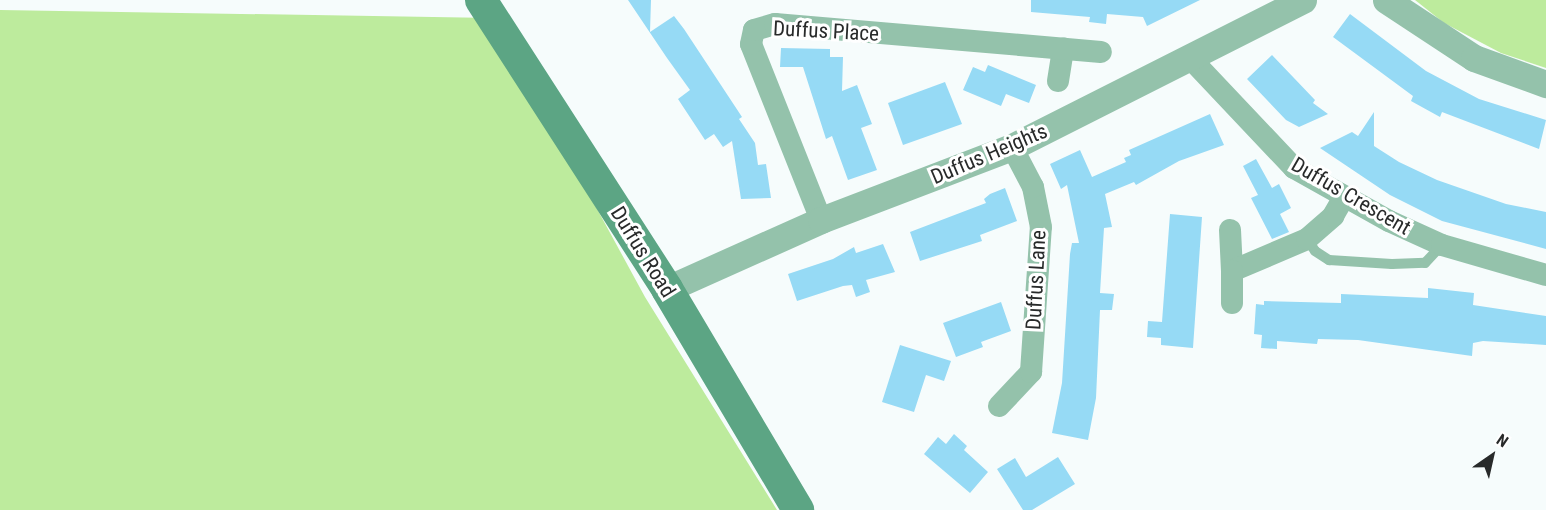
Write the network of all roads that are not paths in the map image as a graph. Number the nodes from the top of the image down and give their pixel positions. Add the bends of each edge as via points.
1 (481, 0) edge
2 (1389, 1) edge
3 (1288, 3) edge
4 (1063, 48) junction
5 (1101, 51) dead end
6 (1191, 59) junction
7 (1058, 81) dead end
8 (1546, 84) edge
9 (1012, 147) junction
10 (1344, 197) junction
11 (821, 220) junction
12 (1230, 230) dead end
13 (1307, 238) junction
14 (1442, 245) junction
15 (1232, 271) junction
16 (1546, 275) edge
17 (667, 289) junction
18 (1232, 303) dead end
19 (999, 406) dead end
20 (798, 510) edge

1 - 17 main road, Duffus Road
2 - 8 street via 1474,58
3 - 6 street, Duffus Heights
4 - 5 street, Duffus Place
4 - 7 street
4 - 11 street, Duffus Place via 775,24 754,30 751,44
6 - 9 street, Duffus Heights
6 - 10 street, Duffus Crescent via 1294,168
9 - 11 street, Duffus Heights
9 - 19 street, Duffus Lane via 1033,187 1041,227 1031,372
10 - 13 street via 1333,216
10 - 14 street, Duffus Crescent
11 - 17 street, Duffus Heights
12 - 15 street
13 - 14 lane via 1315,251 1329,260 1392,264 1425,263
13 - 15 street
14 - 16 street, Duffus Crescent
15 - 18 street
17 - 20 main road, Duffus Road

